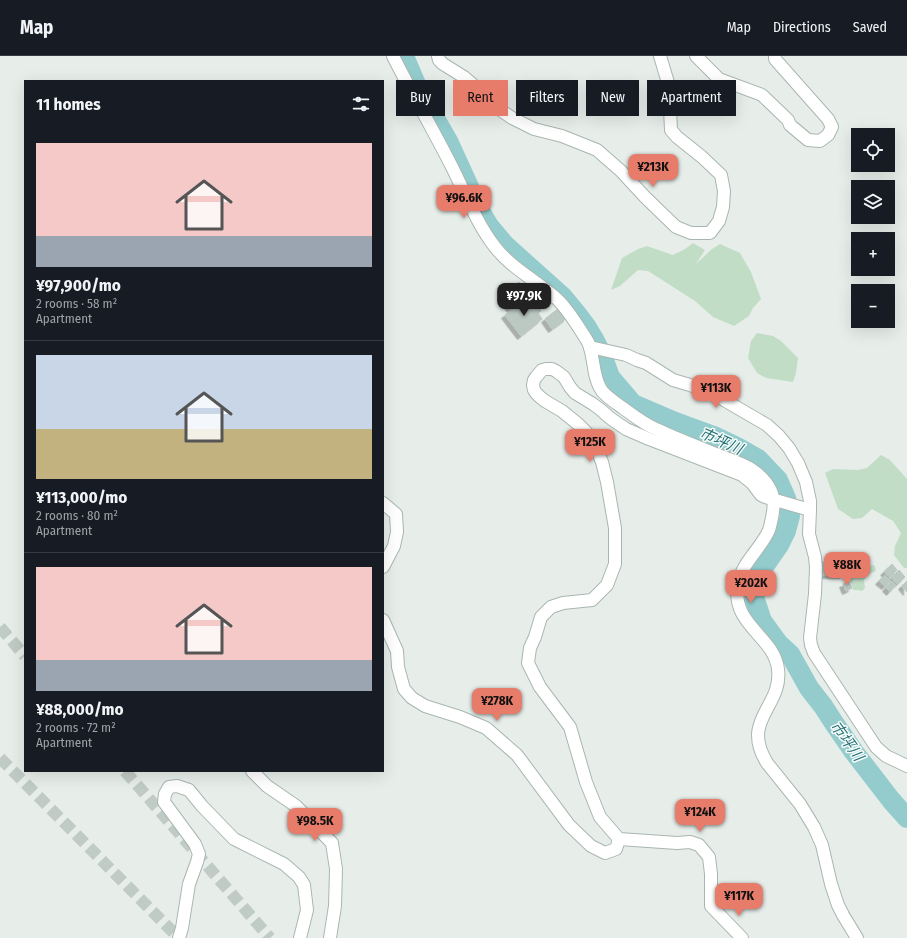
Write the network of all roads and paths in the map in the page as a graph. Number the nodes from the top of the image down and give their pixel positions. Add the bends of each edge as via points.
1 (393, 56) edge
2 (438, 56) edge
3 (660, 56) edge
4 (696, 56) edge
5 (775, 56) edge
6 (590, 347) junction
7 (773, 500) junction
8 (384, 504) edge
9 (810, 510) junction
10 (384, 566) edge
11 (384, 622) edge
12 (907, 766) edge
13 (253, 772) edge
14 (619, 839) junction
15 (179, 938) edge
16 (300, 938) edge
17 (330, 938) edge
18 (742, 938) edge
19 (857, 938) edge

1 - 6 street via 489,239 507,259 557,299 570,314
2 - 3 street via 443,64 464,77 494,106 512,118 534,129 562,136 597,150 676,227 691,234 710,233 719,221 723,207 721,175 671,130 669,86
4 - 5 street via 719,79 762,95 808,140 820,141 828,135 832,127 828,119
6 - 7 street via 596,379 602,391 612,401 656,429 752,469 769,487
6 - 9 street via 646,363 673,380 712,393 766,425 779,436 798,463 806,482
7 - 9 street
7 - 14 street via 761,495 742,475 617,424 594,404 575,393 564,377 556,371 542,370 536,377 533,385 536,393 582,427 592,438 598,451 607,482 615,528 615,564 607,585 592,600 551,607 541,617 530,648 528,663 540,687 570,727 586,782 600,817
7 - 19 street via 773,514 768,530 743,569 737,591 741,611 770,649 778,670 776,691 759,725 759,744 763,756 800,804 814,827 822,845 838,905
8 - 10 street via 396,514 397,532 394,546
9 - 12 street via 809,534 816,567 810,638 814,653 876,747 886,756
11 - 14 street via 397,651 398,668 404,689 412,698 425,706 486,728 517,756 569,825 591,846 605,853 616,849
13 - 17 street via 267,786 296,806 332,843 336,869 335,906
14 - 18 street via 690,842 699,845 709,857 711,906
15 - 16 street via 189,884 199,854 195,844 164,802 164,794 169,787 177,786 189,790 234,839 284,864 299,877 304,885 307,910

